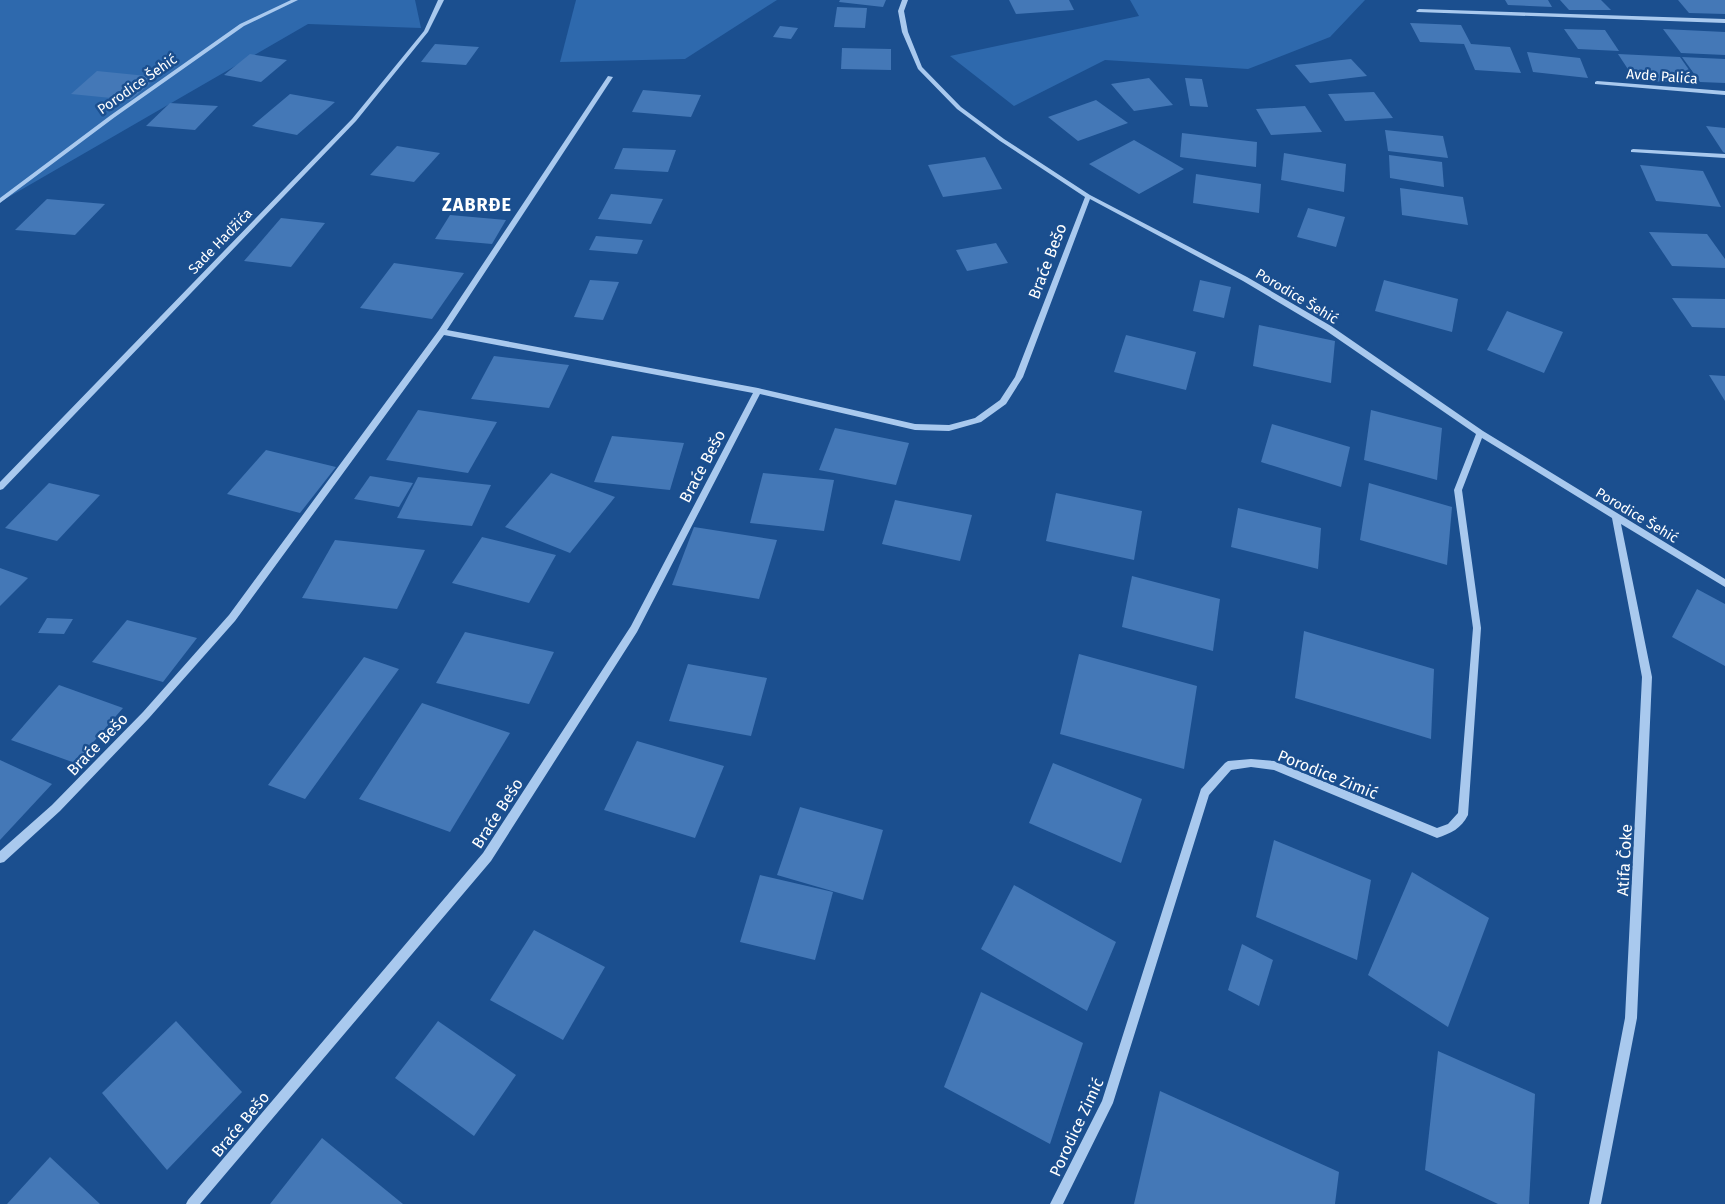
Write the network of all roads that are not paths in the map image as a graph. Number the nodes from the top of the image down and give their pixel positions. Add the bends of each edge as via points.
1 (295, 0) edge
2 (441, 0) edge
3 (905, 0) edge
4 (1419, 11) dead end
5 (1725, 21) edge
6 (610, 77) dead end
7 (1597, 83) dead end
8 (1725, 93) edge
9 (1634, 151) dead end
10 (1725, 156) edge
11 (1088, 196) junction
12 (0, 201) edge
13 (442, 332) junction
14 (758, 391) junction
15 (1480, 433) junction
16 (0, 486) edge
17 (1616, 518) junction
18 (1725, 583) edge
19 (0, 858) edge
20 (192, 1204) edge
21 (1056, 1204) edge
22 (1595, 1204) edge

1 - 12 street, Porodice Šehić via 242,25
2 - 16 street, Sade Hadžića via 426,31 354,120
3 - 11 street, Porodice Šehić via 900,11 920,68 959,108
4 - 5 street
6 - 13 street, Braće Bešo
7 - 8 street, Avde Palića
9 - 10 street
11 - 14 street, Braće Bešo via 1019,377 1003,402 978,420 949,428 915,426
11 - 15 street, Porodice Šehić via 1245,279 1320,323
13 - 14 street, Braće Bešo
13 - 19 street, Braće Bešo via 232,618 146,715 56,808
14 - 20 street, Braće Bešo via 634,629 487,858
15 - 17 street, Porodice Šehić
15 - 21 street, Porodice Zimić via 1458,490 1477,628 1463,815 1451,828 1437,833 1274,766 1251,763 1228,766 1205,792 1107,1103
17 - 18 street, Porodice Šehić
17 - 22 street, Atifa Čoke via 1647,677 1631,1018

